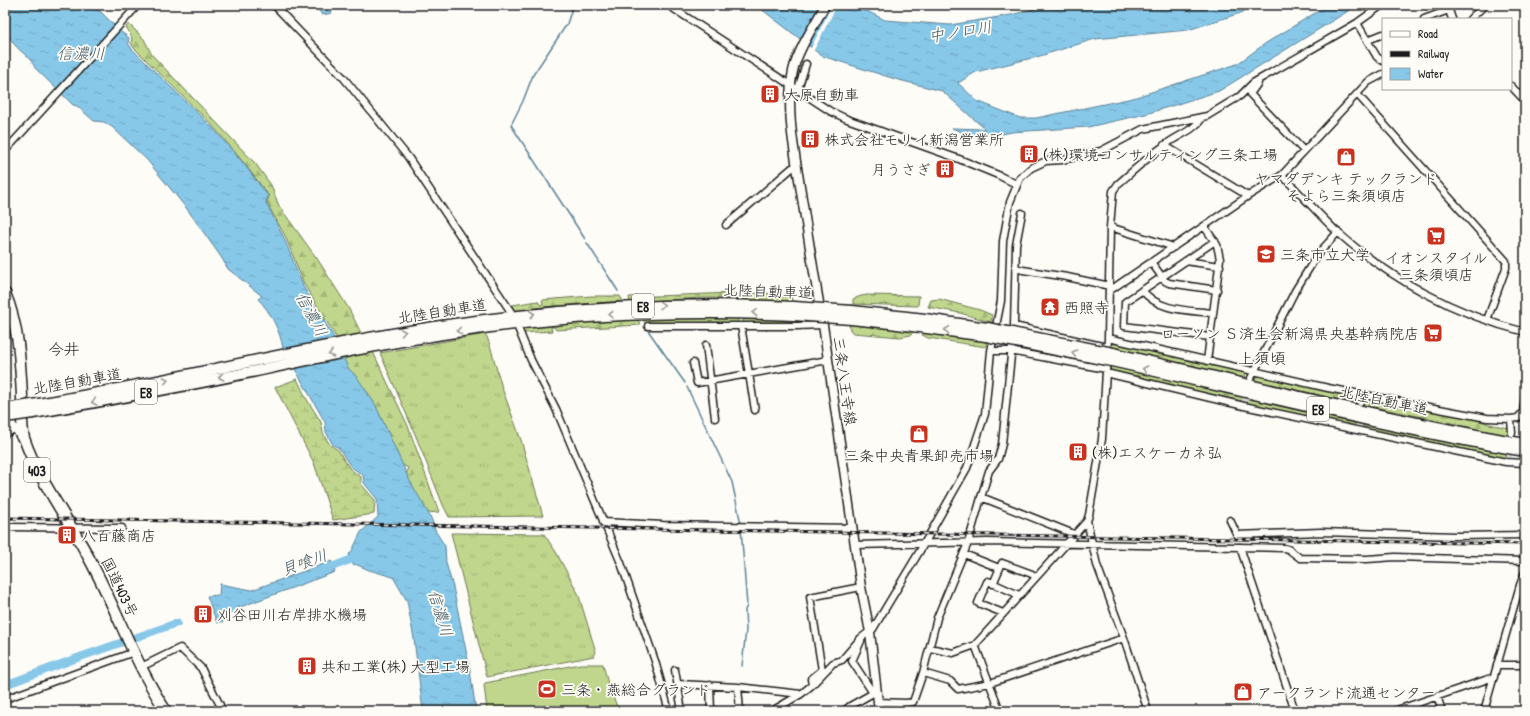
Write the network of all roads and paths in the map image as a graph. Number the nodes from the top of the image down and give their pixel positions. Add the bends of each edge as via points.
1 (138, 5) edge
2 (274, 5) edge
3 (668, 5) edge
4 (825, 5) edge
5 (1382, 5) edge
6 (1484, 5) edge
7 (1427, 18) edge
8 (1452, 18) edge
9 (1471, 18) edge
10 (1357, 23) junction
11 (1382, 34) edge
12 (1368, 40) junction
13 (1382, 60) edge
14 (806, 64) dead end
15 (1382, 75) edge
16 (1260, 80) junction
17 (795, 87) junction
18 (1512, 87) edge
19 (1357, 94) junction
20 (1525, 101) edge
21 (1203, 117) junction
22 (1164, 145) junction
23 (5, 151) edge
24 (1304, 151) junction
25 (797, 167) junction
26 (1282, 175) junction
27 (1016, 184) junction
28 (1248, 196) junction
29 (1022, 213) dead end
30 (726, 225) dead end
31 (1110, 226) junction
32 (1204, 226) junction
33 (1338, 232) junction
34 (1215, 241) junction
35 (1174, 247) junction
36 (1185, 261) junction
37 (1151, 262) junction
38 (1220, 266) junction
39 (1016, 268) junction
40 (1162, 277) junction
41 (1109, 288) junction
42 (1142, 290) junction
43 (1216, 290) junction
44 (5, 292) edge
45 (511, 312) dead end
46 (1213, 313) junction
47 (1487, 320) junction
48 (823, 325) junction
49 (648, 326) dead end
50 (741, 326) junction
51 (1014, 326) junction
52 (518, 328) dead end
53 (1525, 332) edge
54 (1210, 337) junction
55 (1108, 338) junction
56 (706, 345) dead end
57 (991, 351) junction
58 (1010, 351) junction
59 (828, 360) junction
60 (1109, 361) junction
61 (1207, 361) junction
62 (693, 363) dead end
63 (1254, 372) junction
64 (749, 374) junction
65 (1250, 378) dead end
66 (710, 381) junction
67 (1361, 394) junction
68 (1525, 396) edge
69 (1360, 402) dead end
70 (5, 409) edge
71 (32, 409) junction
72 (755, 410) dead end
73 (5, 417) edge
74 (715, 418) dead end
75 (1523, 418) edge
76 (1511, 419) junction
77 (1358, 424) dead end
78 (16, 428) junction
79 (1355, 430) junction
80 (1512, 432) dead end
81 (5, 434) edge
82 (24, 438) junction
83 (1525, 444) edge
84 (1525, 451) edge
85 (1525, 463) edge
86 (981, 497) junction
87 (1230, 520) dead end
88 (1087, 521) junction
89 (603, 522) junction
90 (71, 526) junction
91 (5, 527) edge
92 (122, 528) dead end
93 (852, 528) junction
94 (1074, 534) junction
95 (1525, 535) edge
96 (968, 543) junction
97 (924, 544) junction
98 (1065, 544) junction
99 (1093, 544) junction
100 (855, 545) junction
101 (1240, 547) junction
102 (964, 554) junction
103 (1525, 561) edge
104 (999, 568) junction
105 (1525, 574) edge
106 (1035, 577) junction
107 (993, 584) junction
108 (861, 588) junction
109 (1019, 595) junction
110 (1003, 613) junction
111 (870, 632) junction
112 (861, 638) junction
113 (1124, 638) junction
114 (975, 645) junction
115 (930, 648) junction
116 (134, 651) junction
117 (1498, 665) junction
118 (1525, 665) edge
119 (141, 667) junction
120 (675, 670) dead end
121 (923, 673) junction
122 (1494, 677) junction
123 (990, 683) junction
124 (679, 684) junction
125 (710, 685) junction
126 (812, 685) junction
127 (738, 687) junction
128 (875, 692) junction
129 (801, 694) junction
130 (1437, 696) junction
131 (5, 700) edge
132 (878, 702) junction
133 (906, 703) junction
134 (166, 711) edge
135 (223, 711) edge
136 (669, 711) edge
137 (682, 711) edge
138 (711, 711) edge
139 (740, 711) edge
140 (772, 711) edge
141 (844, 711) edge
142 (879, 711) edge
143 (907, 711) edge
144 (1000, 711) edge
145 (1148, 711) edge
146 (1295, 711) edge
147 (1394, 711) edge
148 (1442, 711) edge
149 (1484, 711) edge

1 - 23 street
2 - 45 street via 343,76 408,157
3 - 17 street
4 - 17 main road, 三条八王寺線 via 799,55 794,70
5 - 10 street
6 - 9 street
7 - 8 street via 1449,10
10 - 12 street
10 - 16 street
11 - 12 street
12 - 13 street via 1377,57
14 - 17 street
15 - 19 street via 1368,82
16 - 21 street via 1240,96
16 - 24 street via 1250,94
17 - 25 main road, 三条八王寺線 via 792,121
17 - 27 street via 830,111 847,119 959,159
18 - 20 street
19 - 24 street
19 - 47 street via 1506,261 1506,268
21 - 22 street via 1190,131
21 - 27 street via 1143,129 1101,151 1046,161 1032,168
22 - 28 street
22 - 31 street via 1113,191
24 - 26 street
25 - 30 street via 792,168
25 - 48 main road, 三条八王寺線
26 - 28 street
26 - 33 street
27 - 57 street via 1003,241 1001,301
28 - 32 street
29 - 39 street via 1016,245
31 - 35 street
31 - 41 street
32 - 34 street
32 - 35 street
33 - 47 street via 1411,284
33 - 63 street via 1318,254 1294,291
34 - 36 street
34 - 38 street via 1219,250
35 - 37 street
36 - 38 street
36 - 40 street
37 - 40 street
37 - 41 street
38 - 43 street
39 - 41 street
39 - 51 street
40 - 42 street
40 - 43 street via 1169,283
41 - 55 street
42 - 46 street via 1159,304
42 - 54 street via 1125,302 1124,326
43 - 46 street
44 - 82 highway, 国道403号 / 403 via 17,328
46 - 54 street
47 - 53 street
48 - 50 street
48 - 59 main road, 三条八王寺線
49 - 50 street
50 - 64 street
51 - 58 street
51 - 60 street
52 - 89 street via 556,409
54 - 61 street
55 - 60 street
55 - 61 street
56 - 66 street
57 - 58 street
57 - 97 street via 985,414 967,468
58 - 60 street
58 - 86 street via 1002,444 998,459 989,471
59 - 64 street
59 - 93 main road, 三条八王寺線
60 - 71 highway, 北陸自動車道 / E8, bridge via 933,320 794,311 752,305 663,305 565,310 257,365
60 - 79 street via 1244,405
60 - 83 highway, 北陸自動車道 / E8
84 -> 60 highway, 北陸自動車道 / E8 via 1333,413
60 - 88 street via 1102,439
61 - 63 street
62 - 66 street via 697,383
63 - 65 street
63 - 67 street
64 - 66 street
64 - 72 street
66 - 74 street
67 - 69 street
67 - 76 street via 1487,418
68 - 75 street
70 - 71 highway, 北陸自動車道 / E8, bridge
70 - 78 street
71 - 73 highway, 北陸自動車道 / E8, bridge
75 - 76 street
76 - 80 street
77 - 79 street
78 - 81 street
78 - 82 street via 20,438
79 - 85 street
82 - 90 highway, 国道403号 / 403 via 36,468
86 - 94 street
86 - 96 street
87 - 95 street via 1238,535 1321,532 1456,536
88 - 94 street
88 - 99 street
89 - 93 street
89 - 136 street via 621,563 655,661
90 - 91 street
90 - 92 street
90 - 116 highway, 国道403号 / 403 via 108,592
93 - 100 main road, 三条八王寺線
94 - 98 street
96 - 97 street
96 - 98 street
96 - 102 street
97 - 100 street
97 - 111 street
98 - 99 street
98 - 106 street
99 - 101 street
99 - 113 street via 1097,565
100 - 108 main road, 三条八王寺線
101 - 103 street via 1284,548 1300,558 1403,557
101 - 146 street
102 - 104 street
102 - 115 street via 937,618
104 - 106 street via 1004,563
104 - 107 street
105 - 117 street
106 - 109 street
107 - 109 street
107 - 110 street via 987,582 978,603
108 - 111 main road, 三条八王寺線
108 - 126 street via 810,597 822,670 811,679
109 - 110 street
110 - 114 street
111 - 112 street
111 - 128 main road, 三条八王寺線
112 - 126 street via 842,660 833,663
112 - 128 street via 862,641 852,661
113 - 123 street
113 - 145 street
114 - 115 street via 953,653
114 - 123 street
115 - 121 street
116 - 119 highway, 国道403号 / 403
116 - 131 street
117 - 118 street
117 - 122 street
119 - 134 highway, 国道403号 / 403
119 - 135 street via 180,648 201,668
120 - 124 street
121 - 123 street via 950,681 958,689
121 - 133 street via 913,702
122 - 130 street
122 - 149 street
123 - 144 street
124 - 125 street
124 - 137 street
125 - 127 street
125 - 138 street
126 - 129 street
127 - 129 street
127 - 139 street
128 - 132 main road, 三条八王寺線
128 - 141 street
129 - 140 street
130 - 147 street
130 - 148 street
132 - 133 street
132 - 142 main road, 三条八王寺線
133 - 143 street

